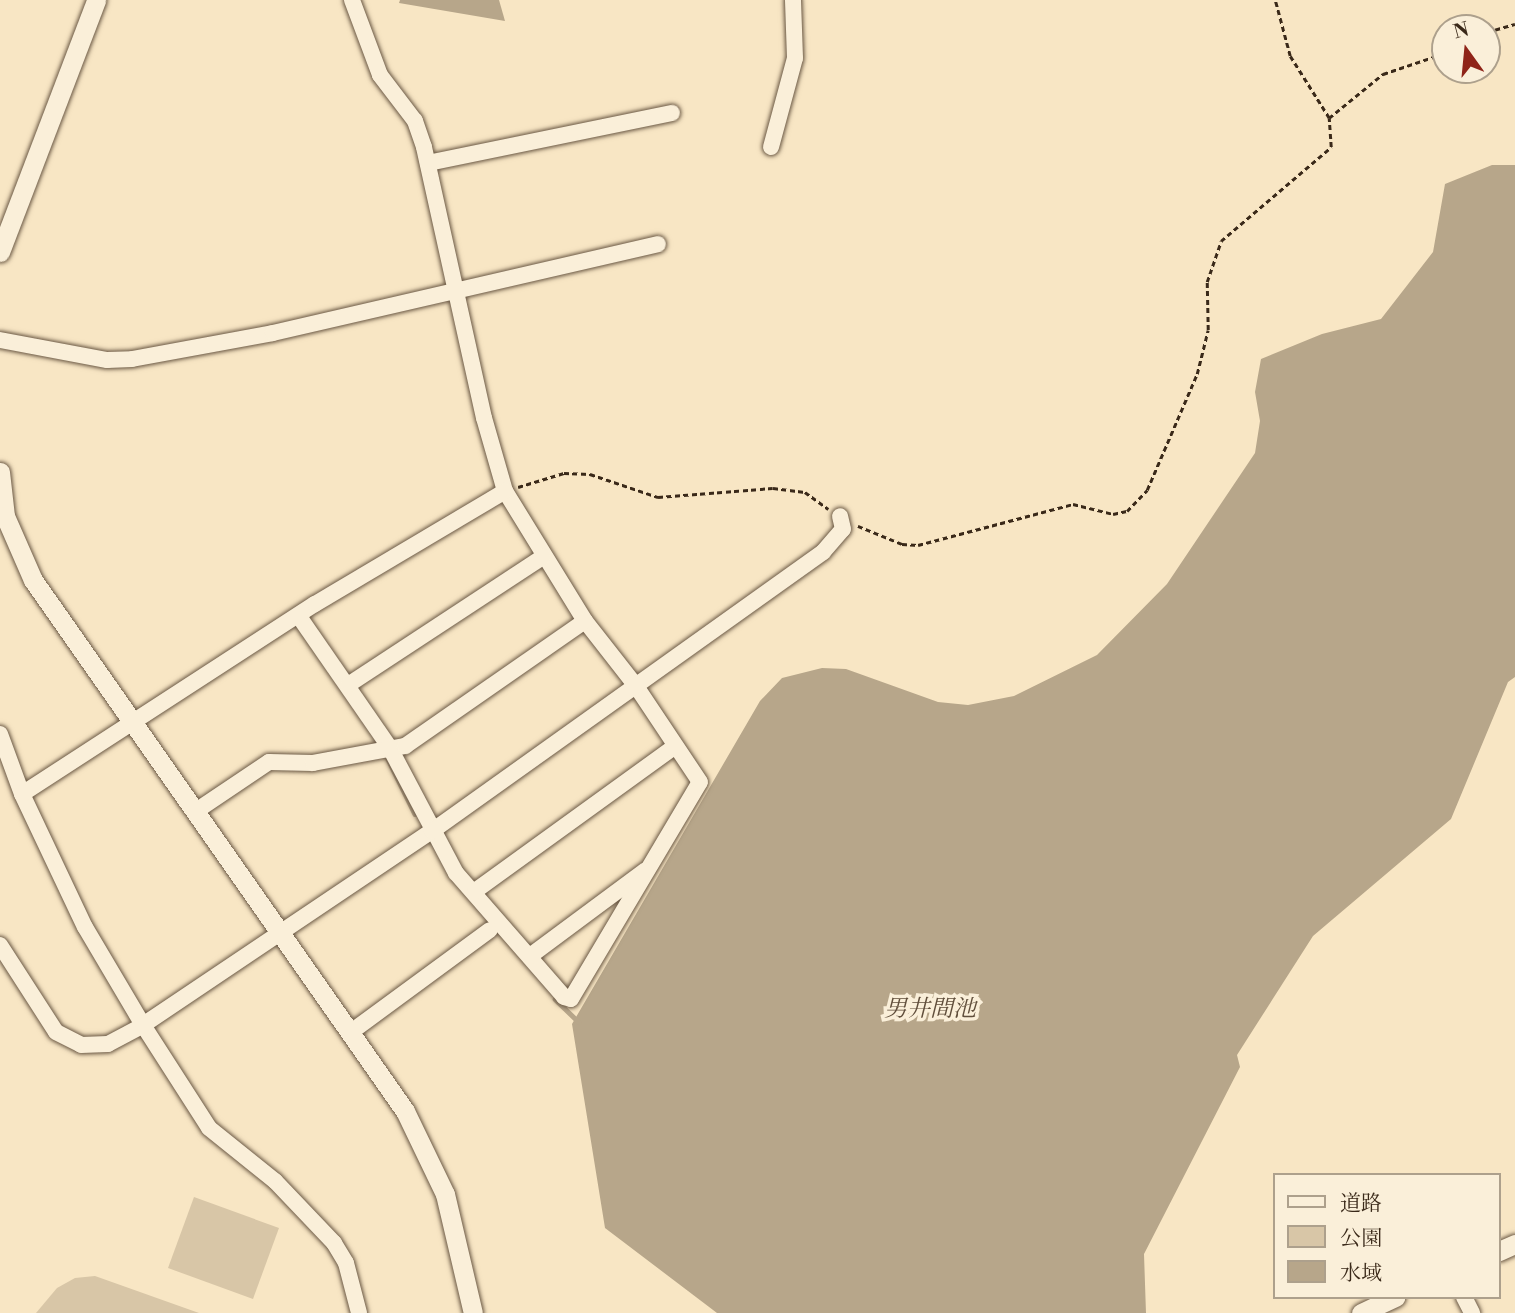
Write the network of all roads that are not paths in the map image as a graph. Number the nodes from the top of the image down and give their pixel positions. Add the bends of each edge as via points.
1 (96, 0) edge
2 (352, 0) edge
3 (793, 0) edge
4 (672, 113) dead end
5 (771, 147) dead end
6 (428, 163) junction
7 (658, 244) dead end
8 (0, 252) edge
9 (456, 291) junction
10 (0, 340) edge
11 (0, 472) edge
12 (505, 491) junction
13 (2, 513) edge
14 (840, 516) road end
15 (543, 557) junction
16 (300, 618) junction
17 (585, 621) junction
18 (348, 685) junction
19 (636, 686) junction
20 (134, 720) junction
21 (0, 734) edge
22 (675, 746) junction
23 (390, 748) junction
24 (22, 794) junction
25 (196, 811) junction
26 (432, 831) junction
27 (652, 866) junction
28 (475, 891) junction
29 (490, 930) dead end
30 (282, 932) junction
31 (0, 945) edge
32 (530, 957) junction
33 (143, 1025) junction
34 (351, 1032) junction
35 (1392, 1299) edge
36 (359, 1313) edge
37 (473, 1313) edge
38 (1361, 1313) edge

1 - 8 street
2 - 6 street via 380,75 415,121
3 - 5 street via 795,58
4 - 6 street
6 - 9 street
7 - 9 street
9 - 10 street via 132,359 107,360
9 - 12 street
11 - 13 street
12 - 15 street
12 - 16 street via 315,604
13 - 20 street via 33,580
14 - 19 street via 843,529 823,552
15 - 17 street
15 - 18 street
16 - 18 street
16 - 20 street
17 - 19 street
17 - 23 street via 405,746
18 - 23 street
19 - 22 street
19 - 26 street
20 - 24 street
20 - 25 street
21 - 24 street
22 - 27 street via 700,782
22 - 28 street
23 - 25 street via 313,763 269,762
23 - 26 street
24 - 33 street via 85,927
25 - 30 street
26 - 28 street via 456,873
26 - 30 street
27 - 32 street
27 - 32 street via 571,999 564,997
28 - 32 street
29 - 34 street
30 - 33 street
30 - 34 street
31 - 33 street via 56,1032 80,1045 108,1044
33 - 36 street via 209,1128 294,1198 334,1243 346,1263
34 - 37 street via 405,1111 430,1159 453,1222
35 - 38 street

